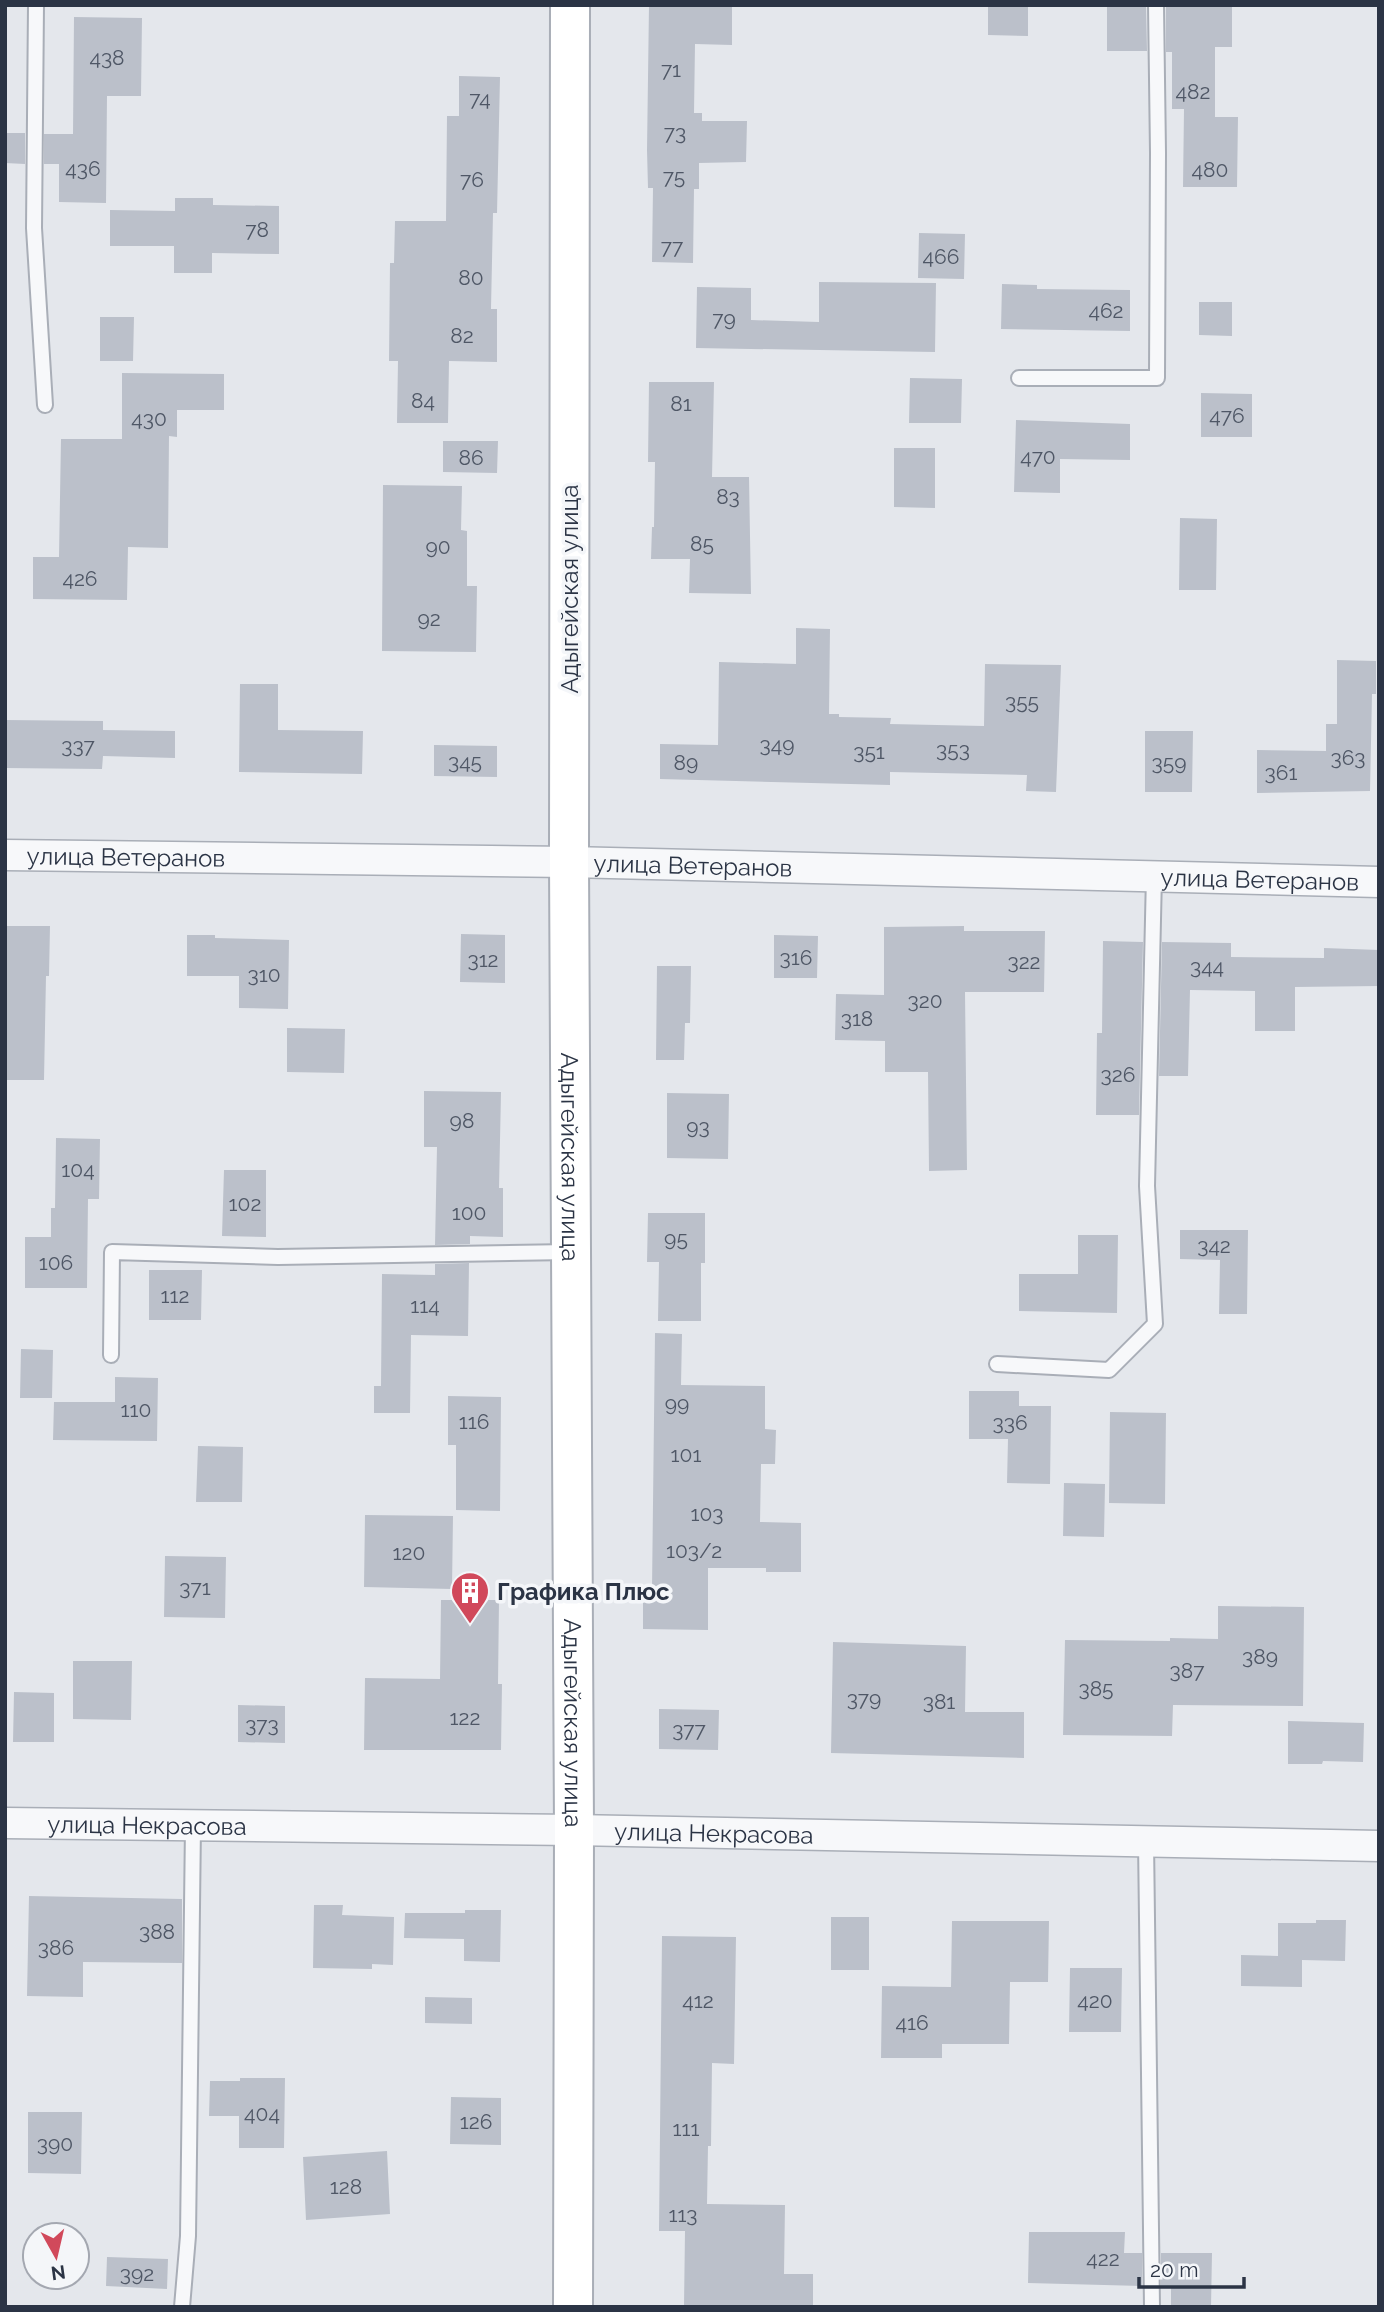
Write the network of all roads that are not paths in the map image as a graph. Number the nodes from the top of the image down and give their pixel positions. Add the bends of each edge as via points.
1 (36, 5) edge
2 (570, 5) edge
3 (1156, 5) edge
4 (1019, 377) dead end
5 (45, 405) dead end
6 (5, 855) edge
7 (569, 862) junction
8 (1154, 875) junction
9 (1379, 882) edge
10 (570, 1252) junction
11 (111, 1355) dead end
12 (997, 1364) dead end
13 (5, 1823) edge
14 (193, 1825) junction
15 (574, 1830) junction
16 (1146, 1841) junction
17 (1379, 1846) edge
18 (183, 2307) edge
19 (573, 2307) edge
20 (1152, 2307) edge

1 - 5 lane via 34,228
2 - 7 main road, Адыгейская улица
3 - 4 lane via 1157,378
6 - 7 street, улица Ветеранов
7 - 8 street, улица Ветеранов
7 - 10 main road, Адыгейская улица
8 - 9 street, улица Ветеранов
8 - 12 lane via 1147,1186 1155,1324 1109,1370
10 - 11 lane via 278,1257 112,1252
10 - 15 main road, Адыгейская улица
13 - 14 street, улица Некрасова
14 - 15 street, улица Некрасова
14 - 18 lane via 188,2236
15 - 16 street, улица Некрасова
15 - 19 main road, Адыгейская улица
16 - 17 street, улица Некрасова
16 - 20 lane

